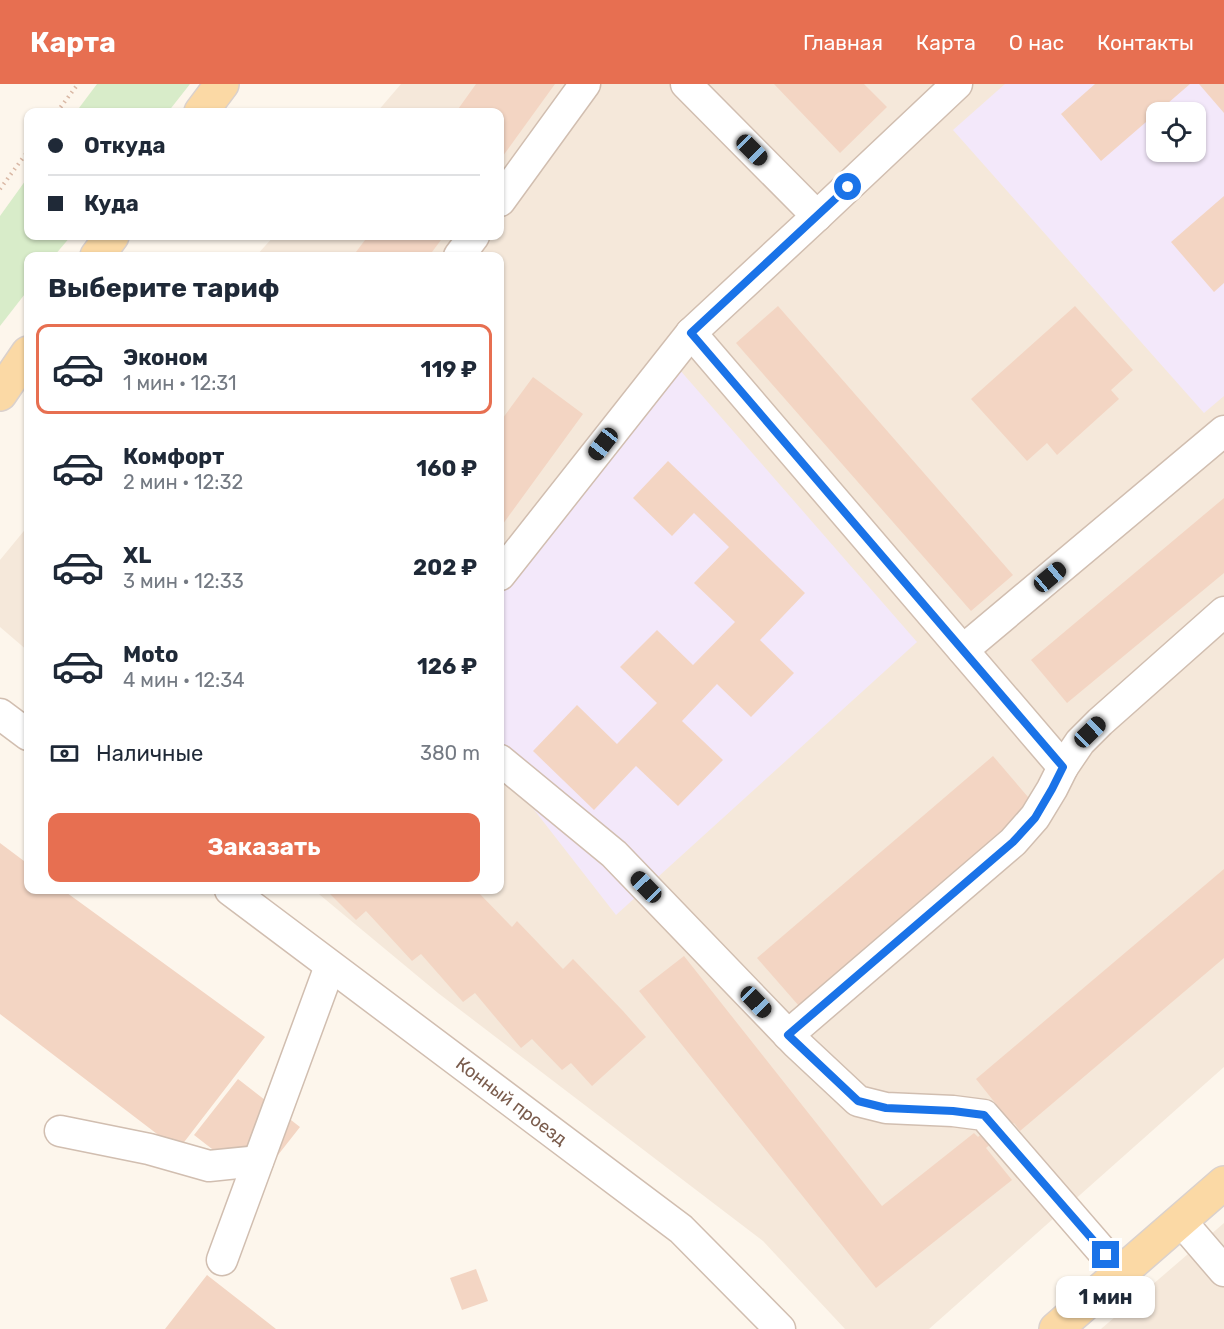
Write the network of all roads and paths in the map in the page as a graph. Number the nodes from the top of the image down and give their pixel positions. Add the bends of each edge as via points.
1 (78, 84) edge
2 (222, 84) edge
3 (585, 84) edge
4 (686, 84) edge
5 (957, 84) edge
6 (60, 108) edge
7 (204, 108) edge
8 (24, 156) edge
9 (0, 189) edge
10 (504, 195) edge
11 (817, 216) junction
12 (691, 333) junction
13 (24, 359) edge
14 (0, 394) edge
15 (1224, 431) edge
16 (504, 570) edge
17 (1224, 612) edge
18 (963, 650) junction
19 (0, 714) edge
20 (24, 732) edge
21 (504, 763) edge
22 (1063, 767) junction
23 (235, 894) edge
24 (330, 966) junction
25 (788, 1035) junction
26 (60, 1131) dead end
27 (258, 1161) junction
28 (1224, 1183) edge
29 (1181, 1221) junction
30 (222, 1260) dead end
31 (1224, 1271) edge
32 (1121, 1273) junction
33 (780, 1329) edge
34 (1056, 1329) edge

1 - 6 path
2 - 7 main road
3 - 10 street
4 - 11 street
5 - 11 street
8 - 9 path
11 - 12 street
12 - 16 street
12 - 18 street
13 - 14 main road
15 - 18 street
17 - 22 street via 1093,729
18 - 22 street
19 - 20 street
21 - 25 street via 614,854
22 - 25 street via 1035,818 1013,842
23 - 24 street, Конный проезд
24 - 27 street
24 - 33 street, Конный проезд via 681,1229
25 - 32 street via 858,1101 886,1108 984,1115
26 - 27 street via 209,1166
27 - 30 street
28 - 29 main road
29 - 31 street
29 - 32 main road
32 - 34 main road

